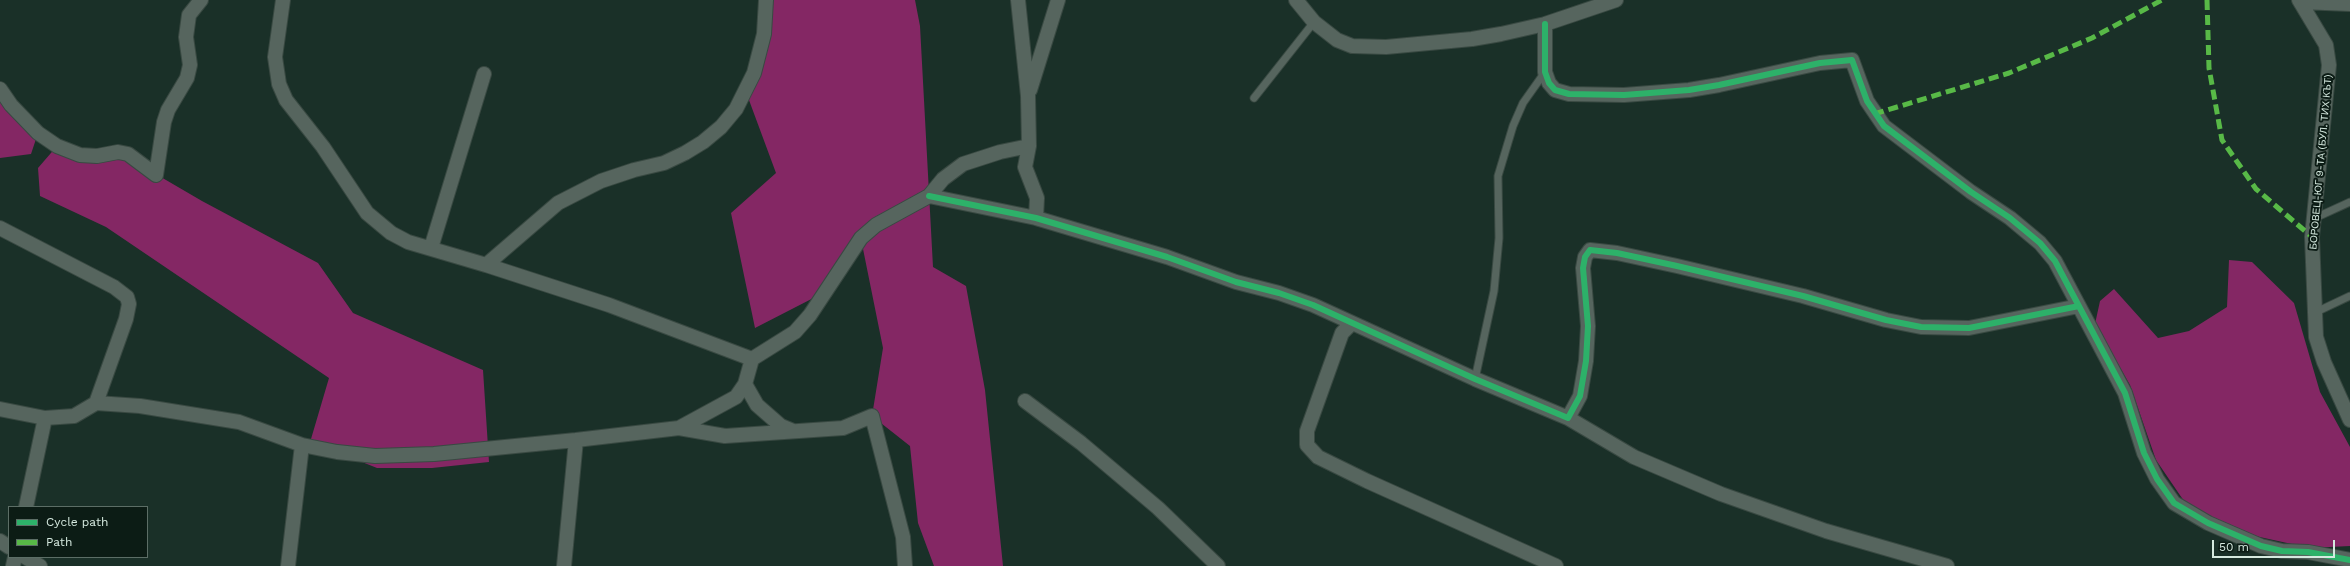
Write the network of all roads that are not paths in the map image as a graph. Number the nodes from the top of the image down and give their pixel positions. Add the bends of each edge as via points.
1 (201, 0) edge
2 (283, 0) edge
3 (766, 0) edge
4 (1018, 0) edge
5 (1058, 0) edge
6 (1296, 0) edge
7 (1616, 0) edge
8 (2300, 1) edge
9 (2349, 3) edge
10 (1314, 22) junction
11 (1544, 24) junction
12 (1545, 72) junction
13 (484, 74) dead end
14 (0, 89) edge
15 (1028, 96) junction
16 (1254, 98) dead end
17 (1028, 146) junction
18 (929, 196) junction
19 (2350, 202) edge
20 (1036, 218) junction
21 (2315, 218) junction
22 (0, 228) edge
23 (430, 248) junction
24 (486, 265) junction
25 (2350, 296) edge
26 (2079, 306) junction
27 (2314, 313) junction
28 (1351, 324) junction
29 (752, 359) junction
30 (1474, 379) junction
31 (745, 384) junction
32 (1025, 401) dead end
33 (96, 403) junction
34 (0, 408) edge
35 (45, 418) junction
36 (1568, 418) junction
37 (2350, 420) edge
38 (679, 428) junction
39 (796, 432) junction
40 (576, 440) junction
41 (302, 445) junction
42 (26, 506) edge
43 (27, 558) edge
44 (2350, 560) edge
45 (40, 566) edge
46 (288, 566) edge
47 (564, 566) edge
48 (905, 566) edge
49 (1218, 566) edge
50 (1556, 566) edge
51 (1947, 566) edge

1 - 14 street via 189,15 186,38 190,65 187,78 168,110 164,122 156,175 128,154 118,152 97,156 80,155 57,146 38,133 11,105
2 - 23 street via 275,57 279,84 286,100 323,147 367,214 391,233 408,242
3 - 24 street via 764,34 754,73 736,109 720,127 685,154 664,163 601,181 558,204
4 - 15 street
5 - 15 street
6 - 10 street
7 - 11 street
8 - 9 street
8 - 21 street, БОРОВЕЦ-ЮГ 9-ТА (БУЛ. ТИХ КЪТ) via 2326,45 2329,65
10 - 11 street via 1337,40 1352,46 1373,47 1472,39
10 - 16 lane
11 - 12 street
12 - 26 street via 1555,90 1569,94 1624,95 1719,85 1820,63 1852,60 1867,101 1884,126 2040,243 2055,261
12 - 30 lane via 1523,103 1513,126 1498,176 1499,238 1494,291
13 - 23 street
15 - 17 street
17 - 18 street via 963,164 944,179
17 - 20 street via 1025,167 1036,198
18 - 20 street
18 - 29 street via 876,225 861,238 810,315 795,332
19 - 21 lane
20 - 28 street via 1167,257 1236,282 1279,293
21 - 27 street, БОРОВЕЦ-ЮГ 9-ТА (БУЛ. ТИХ КЪТ) via 2312,238
22 - 33 street via 108,284 126,297 129,304 126,319
23 - 24 street
24 - 29 street via 609,305
25 - 27 lane
26 - 36 street via 1969,328 1921,327 1617,252 1590,250 1585,257 1583,268 1588,326 1586,361 1580,396
26 - 44 street via 2125,393 2144,453 2157,479 2174,503 2208,523 2261,546
27 - 37 street, БОРОВЕЦ-ЮГ 9-ТА (БУЛ. ТИХ КЪТ) via 2316,337 2324,362
28 - 30 street
28 - 50 street via 1342,333 1307,431 1307,445 1318,457 1367,481
29 - 31 street
30 - 36 street
31 - 38 street via 736,397
31 - 39 street via 757,405 781,426
32 - 49 street via 1082,443 1158,508
33 - 35 street via 74,416
33 - 41 street via 155,408 239,422
34 - 35 street
35 - 42 street
36 - 51 street via 1634,457 1707,489 1774,515
38 - 39 street via 725,436
38 - 40 street
39 - 48 street via 843,428 872,416 903,537
40 - 41 street via 434,454 375,456
40 - 47 street
41 - 46 street
43 - 45 street

